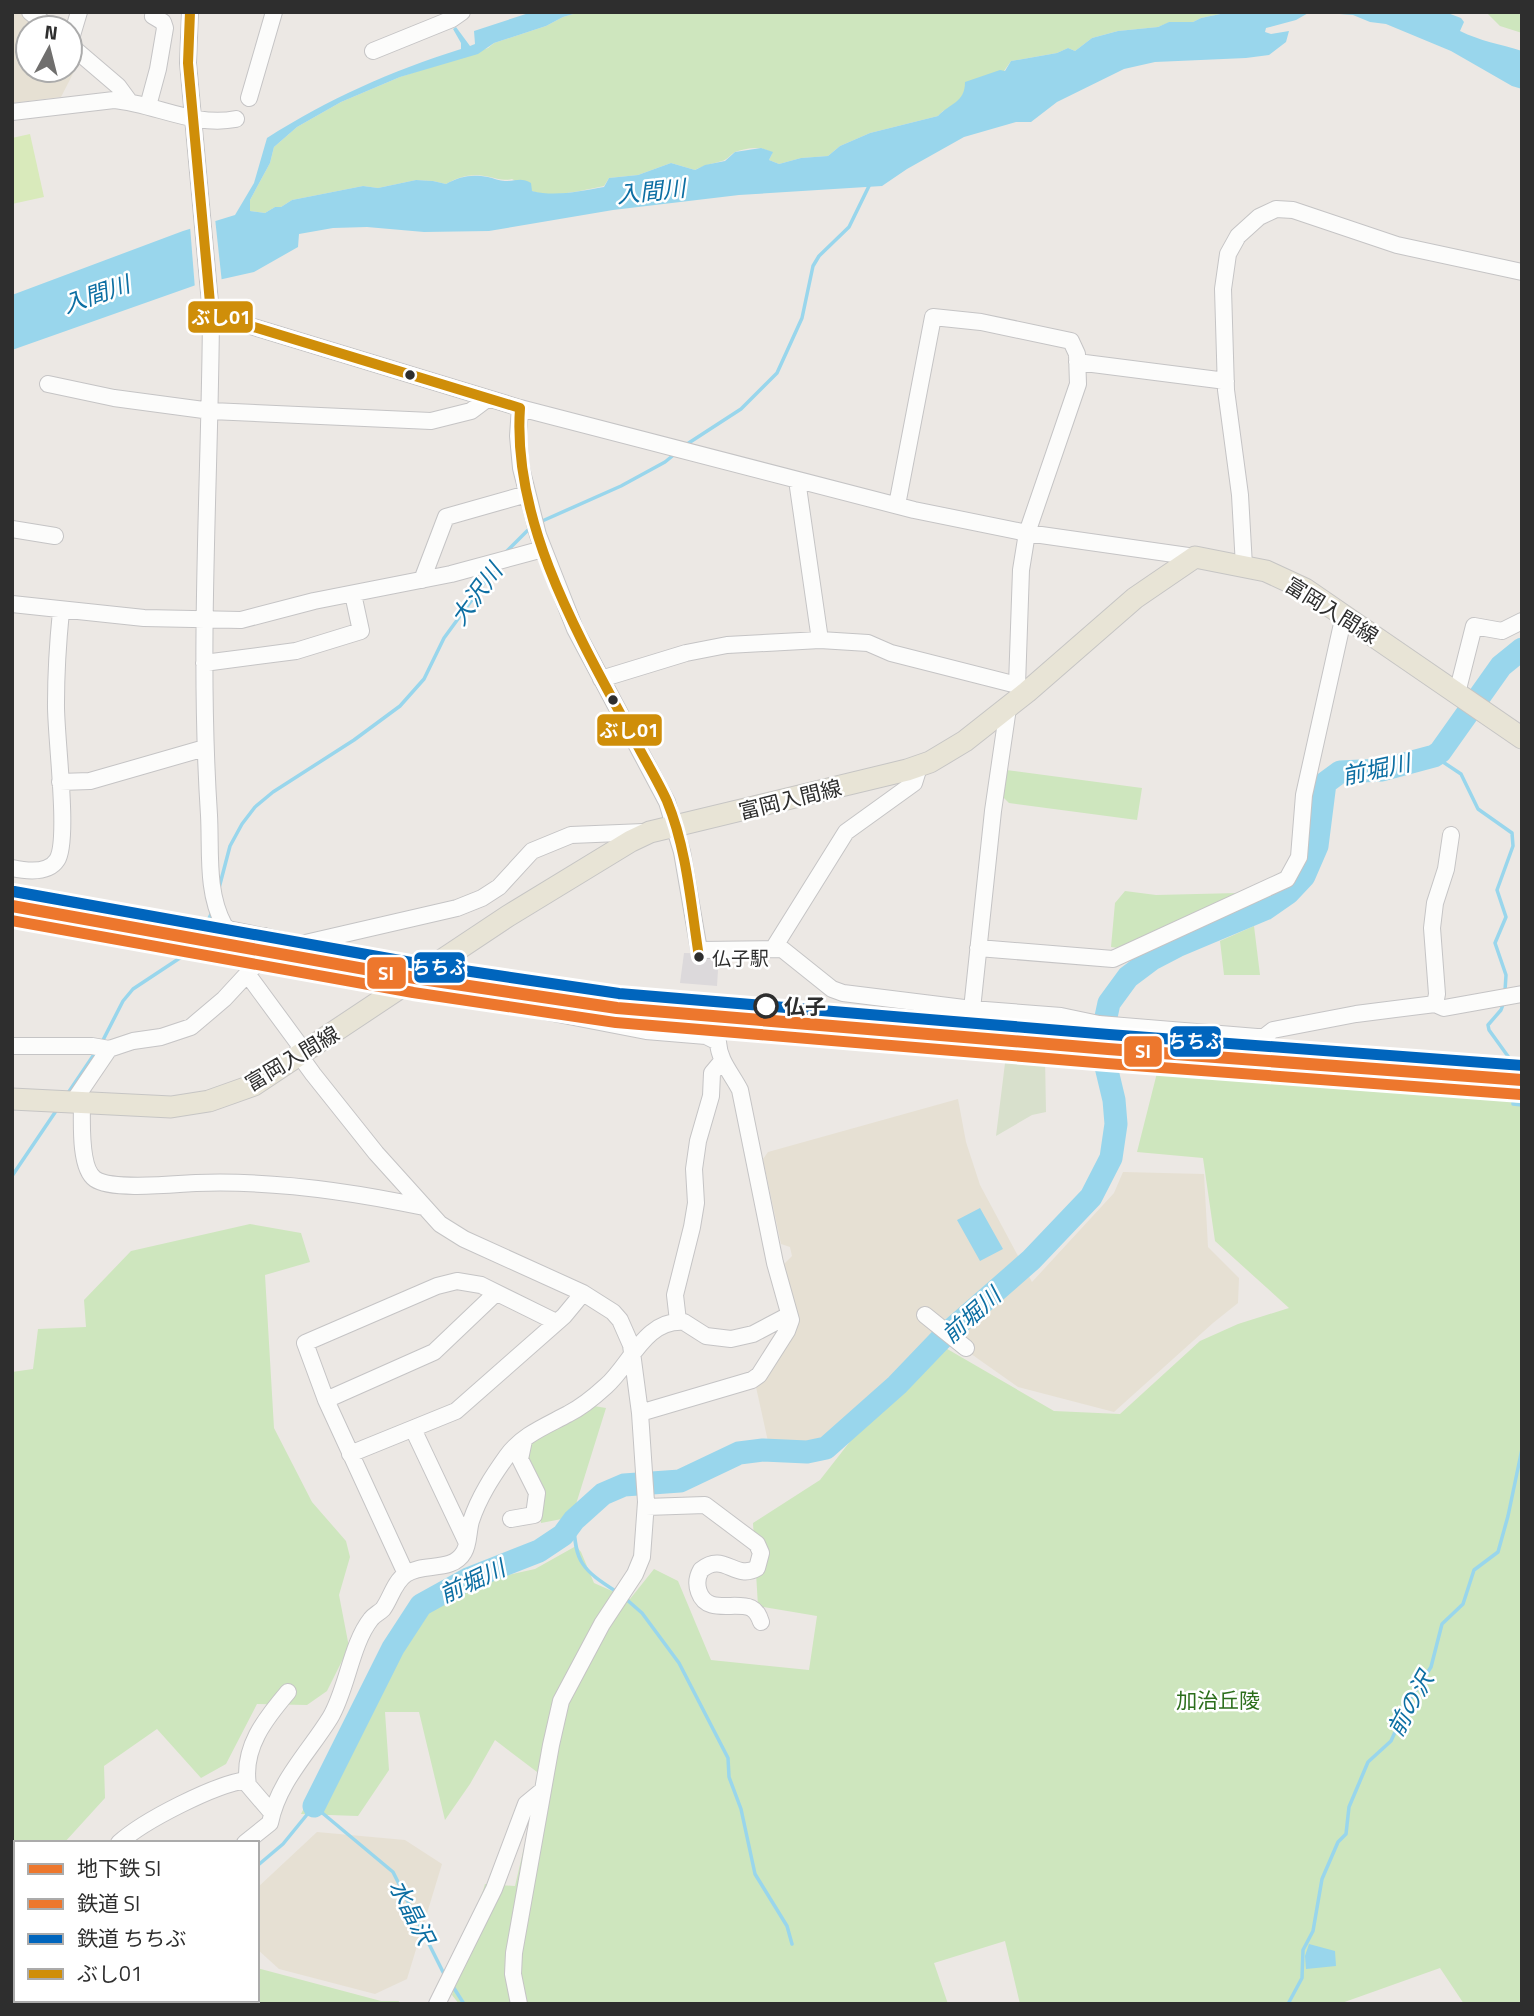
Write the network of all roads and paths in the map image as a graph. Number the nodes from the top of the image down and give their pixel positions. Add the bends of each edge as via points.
1 (154, 12) edge
2 (190, 12) edge
3 (280, 13) edge
4 (454, 15) edge
5 (373, 51) dead end
6 (84, 56) edge
7 (249, 98) dead end
8 (129, 101) junction
9 (148, 106) junction
10 (12, 112) edge
11 (236, 120) dead end
12 (194, 123) junction
13 (1522, 272) edge
14 (211, 307) junction
15 (1077, 362) junction
16 (1226, 381) junction
17 (48, 384) dead end
18 (487, 399) junction
19 (520, 408) junction
20 (211, 411) junction
21 (797, 480) junction
22 (527, 494) junction
23 (897, 506) junction
24 (12, 529) edge
25 (1027, 533) junction
26 (55, 536) dead end
27 (540, 542) junction
28 (1195, 557) junction
29 (1244, 566) junction
30 (422, 580) junction
31 (353, 594) junction
32 (12, 604) edge
33 (61, 611) junction
34 (1344, 615) junction
35 (203, 620) junction
36 (1522, 621) edge
37 (820, 640) junction
38 (204, 663) junction
39 (601, 679) junction
40 (1022, 689) junction
41 (1468, 700) junction
42 (1008, 708) junction
43 (1522, 738) edge
44 (205, 748) junction
45 (919, 767) junction
46 (61, 782) junction
47 (675, 826) junction
48 (650, 832) junction
49 (1451, 835) dead end
50 (12, 869) edge
51 (265, 936) junction
52 (978, 948) junction
53 (773, 950) junction
54 (248, 975) junction
55 (402, 988) junction
56 (1510, 997) edge
57 (1435, 1003) junction
58 (972, 1009) junction
59 (12, 1046) edge
60 (104, 1048) junction
61 (300, 1056) junction
62 (722, 1061) junction
63 (12, 1099) edge
64 (70, 1102) junction
65 (424, 1207) junction
66 (496, 1293) junction
67 (583, 1293) junction
68 (789, 1315) junction
69 (925, 1315) dead end
70 (678, 1321) junction
71 (556, 1322) junction
72 (966, 1348) dead end
73 (632, 1354) junction
74 (326, 1400) junction
75 (640, 1413) junction
76 (413, 1429) junction
77 (524, 1440) junction
78 (349, 1454) junction
79 (646, 1504) junction
80 (511, 1519) dead end
81 (467, 1543) junction
82 (406, 1574) junction
83 (761, 1622) dead end
84 (288, 1692) dead end
85 (247, 1780) junction
86 (543, 1790) junction
87 (272, 1814) junction
88 (137, 1837) edge
89 (248, 1841) edge
90 (437, 2004) edge
91 (519, 2004) edge

1 - 9 street via 165,28
2 - 12 street
3 - 7 street
4 - 5 street
6 - 8 street
8 - 9 street
8 - 10 street
9 - 12 street
11 - 12 street
12 - 14 street
13 - 16 street via 1397,245 1293,210 1276,209 1238,236 1228,254 1223,289
14 - 18 street
14 - 20 street
15 - 16 street
15 - 23 street via 1071,341 981,321 933,317
15 - 25 street via 1075,393
16 - 29 street
17 - 20 street
18 - 19 street
18 - 20 street via 471,411 431,421
19 - 21 street
19 - 22 street via 518,444
20 - 35 street
21 - 23 street
21 - 37 street
22 - 27 street
22 - 30 street via 446,517
23 - 25 street
24 - 26 street
25 - 28 street
25 - 40 street via 1021,570
27 - 30 street
27 - 39 street via 566,609
28 - 29 main road, 富岡入間線
28 - 40 main road, 富岡入間線 via 1135,598
29 - 34 main road, 富岡入間線 via 1305,589
30 - 31 street
31 - 35 street via 256,618
31 - 38 street via 361,631 296,651
32 - 33 street
33 - 35 street
33 - 46 street via 55,705
34 - 41 main road, 富岡入間線
34 - 52 street via 1304,794 1299,857 1287,879 1113,959
35 - 38 street
36 - 41 street via 1503,631 1475,626
37 - 39 street via 727,645
37 - 40 street via 868,643
38 - 44 street
39 - 47 street via 656,778
40 - 42 main road, 富岡入間線
41 - 43 main road, 富岡入間線
42 - 45 main road, 富岡入間線 via 965,741
42 - 52 street
44 - 46 street via 90,781
44 - 51 street via 212,893 228,929
45 - 47 main road, 富岡入間線
45 - 53 street via 914,783 846,832
46 - 50 street via 58,859 43,870
47 - 48 main road, 富岡入間線
47 - 53 street via 699,950
48 - 51 street via 571,835 532,852 499,887 457,908 301,944
48 - 55 main road, 富岡入間線 via 508,916
49 - 57 street via 1434,903
51 - 54 street via 261,960
52 - 58 street
53 - 58 street via 782,949 842,993
54 - 60 street via 191,1027
54 - 61 street via 298,1042
55 - 61 main road, 富岡入間線
55 - 62 street via 646,1031 706,1036 718,1042
56 - 57 street via 1444,1008
57 - 58 street via 1273,1030 1264,1037
59 - 60 street
60 - 64 street
61 - 64 main road, 富岡入間線 via 254,1085 209,1101 171,1107
61 - 65 street
62 - 68 street via 740,1090
62 - 70 street via 712,1073 711,1096 696,1153 696,1202 675,1295
63 - 64 main road, 富岡入間線
64 - 65 street via 89,1173 99,1181 148,1187 230,1182 329,1189
65 - 67 street via 464,1239
66 - 71 street
66 - 74 street via 434,1352
66 - 74 street via 481,1285 457,1282 438,1286 304,1343
67 - 71 street
67 - 73 street via 614,1312
68 - 70 street via 753,1334 730,1339 706,1336
68 - 75 street via 787,1331 760,1375
69 - 72 street
70 - 73 street via 655,1330
71 - 76 street via 456,1412
73 - 75 street
73 - 77 street via 589,1401
74 - 78 street
75 - 79 street
76 - 78 street
76 - 81 street
77 - 80 street via 520,1459 537,1493 534,1515
77 - 81 street via 486,1487
78 - 82 street
79 - 83 street via 705,1505 757,1544 761,1553 757,1568 740,1572 711,1564 701,1570 697,1582 700,1595 709,1603 753,1609
79 - 86 street via 642,1557 561,1701
81 - 82 street via 453,1563
82 - 87 street via 382,1610 371,1618 332,1715 290,1774
84 - 85 street via 258,1730
85 - 87 street
85 - 88 street via 196,1799
86 - 90 street via 526,1804 494,1889
86 - 91 street via 514,1953
87 - 89 street via 270,1823

